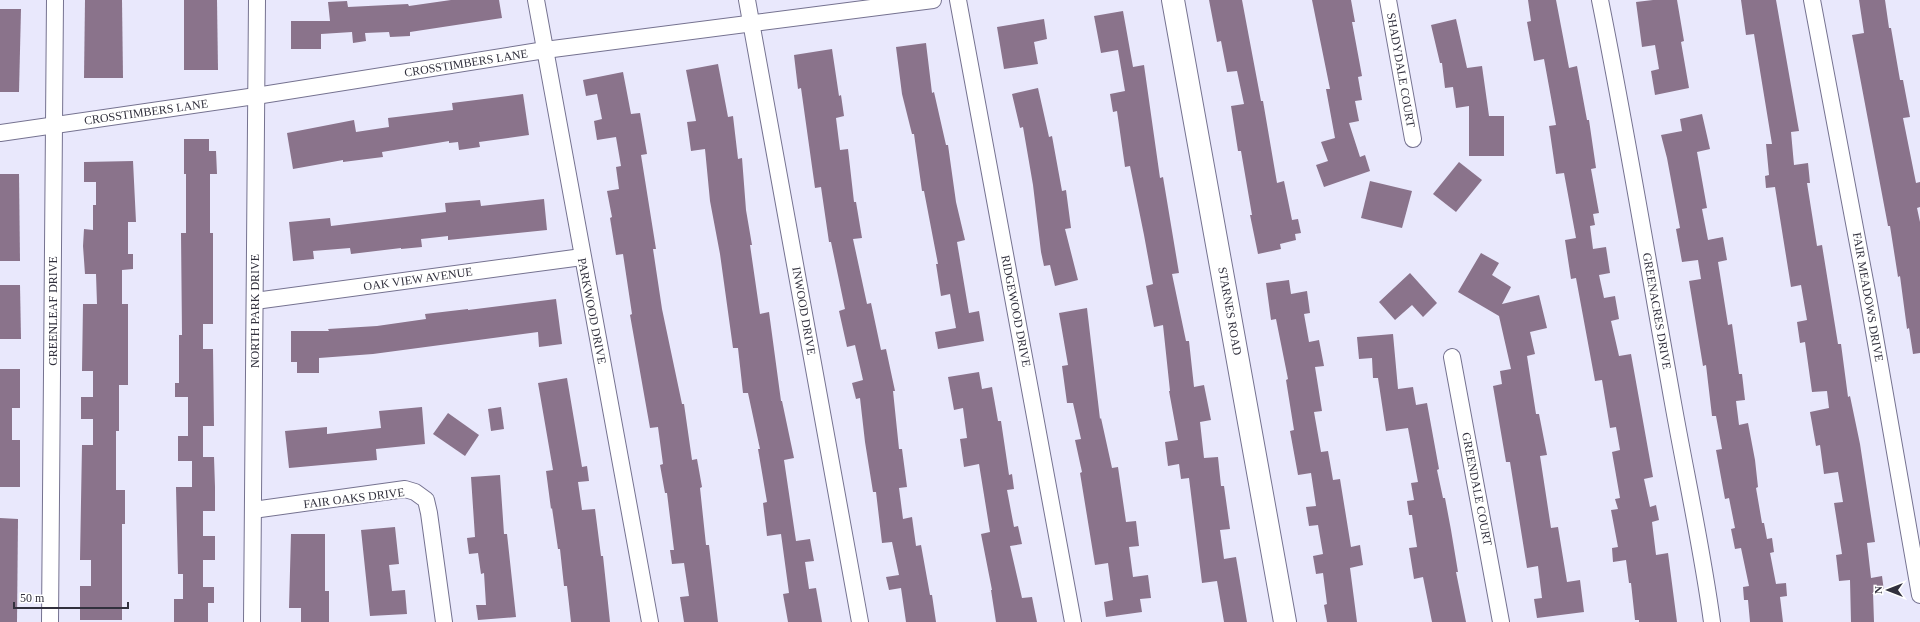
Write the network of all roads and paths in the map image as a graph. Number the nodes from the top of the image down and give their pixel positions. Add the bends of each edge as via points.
1 (55, 0) edge
2 (256, 0) edge
3 (536, 0) edge
4 (747, 0) edge
5 (933, 0) edge
6 (958, 0) edge
7 (1173, 0) edge
8 (1388, 0) edge
9 (1600, 0) edge
10 (1812, 0) edge
11 (751, 23) junction
12 (545, 50) junction
13 (256, 96) junction
14 (54, 125) junction
15 (0, 133) edge
16 (1413, 139) dead end
17 (582, 257) junction
18 (255, 301) junction
19 (1452, 357) dead end
20 (253, 510) junction
21 (1920, 595) edge
22 (50, 622) edge
23 (252, 622) edge
24 (444, 622) edge
25 (650, 622) edge
26 (860, 622) edge
27 (1073, 622) edge
28 (1286, 622) edge
29 (1501, 622) edge
30 (1712, 622) edge

1 - 14 street, GREENLEAF DRIVE
2 - 13 street, NORTH PARK DRIVE
3 - 12 street, PARKWOOD DRIVE
4 - 11 street, INWOOD DRIVE
5 - 11 street, CROSSTIMBERS LANE
6 - 27 street, RIDGEWOOD DRIVE
7 - 28 main road, STARNES ROAD
8 - 16 street, SHADYDALE COURT
9 - 30 street, GREENACRES DRIVE via 1619,94 1678,434 1704,560
10 - 21 street, FAIR MEADOWS DRIVE via 1868,297
11 - 12 street, CROSSTIMBERS LANE
11 - 26 street, INWOOD DRIVE
12 - 13 street, CROSSTIMBERS LANE
12 - 17 street, PARKWOOD DRIVE
13 - 14 street, CROSSTIMBERS LANE
13 - 18 street, NORTH PARK DRIVE
14 - 15 street, CROSSTIMBERS LANE
14 - 22 street, GREENLEAF DRIVE
17 - 18 street, OAK VIEW AVENUE
17 - 25 street, PARKWOOD DRIVE
18 - 20 street, NORTH PARK DRIVE
19 - 29 street, GREENDALE COURT
20 - 23 street, NORTH PARK DRIVE
20 - 24 street, FAIR OAKS DRIVE via 405,489 416,492 426,500 429,513

